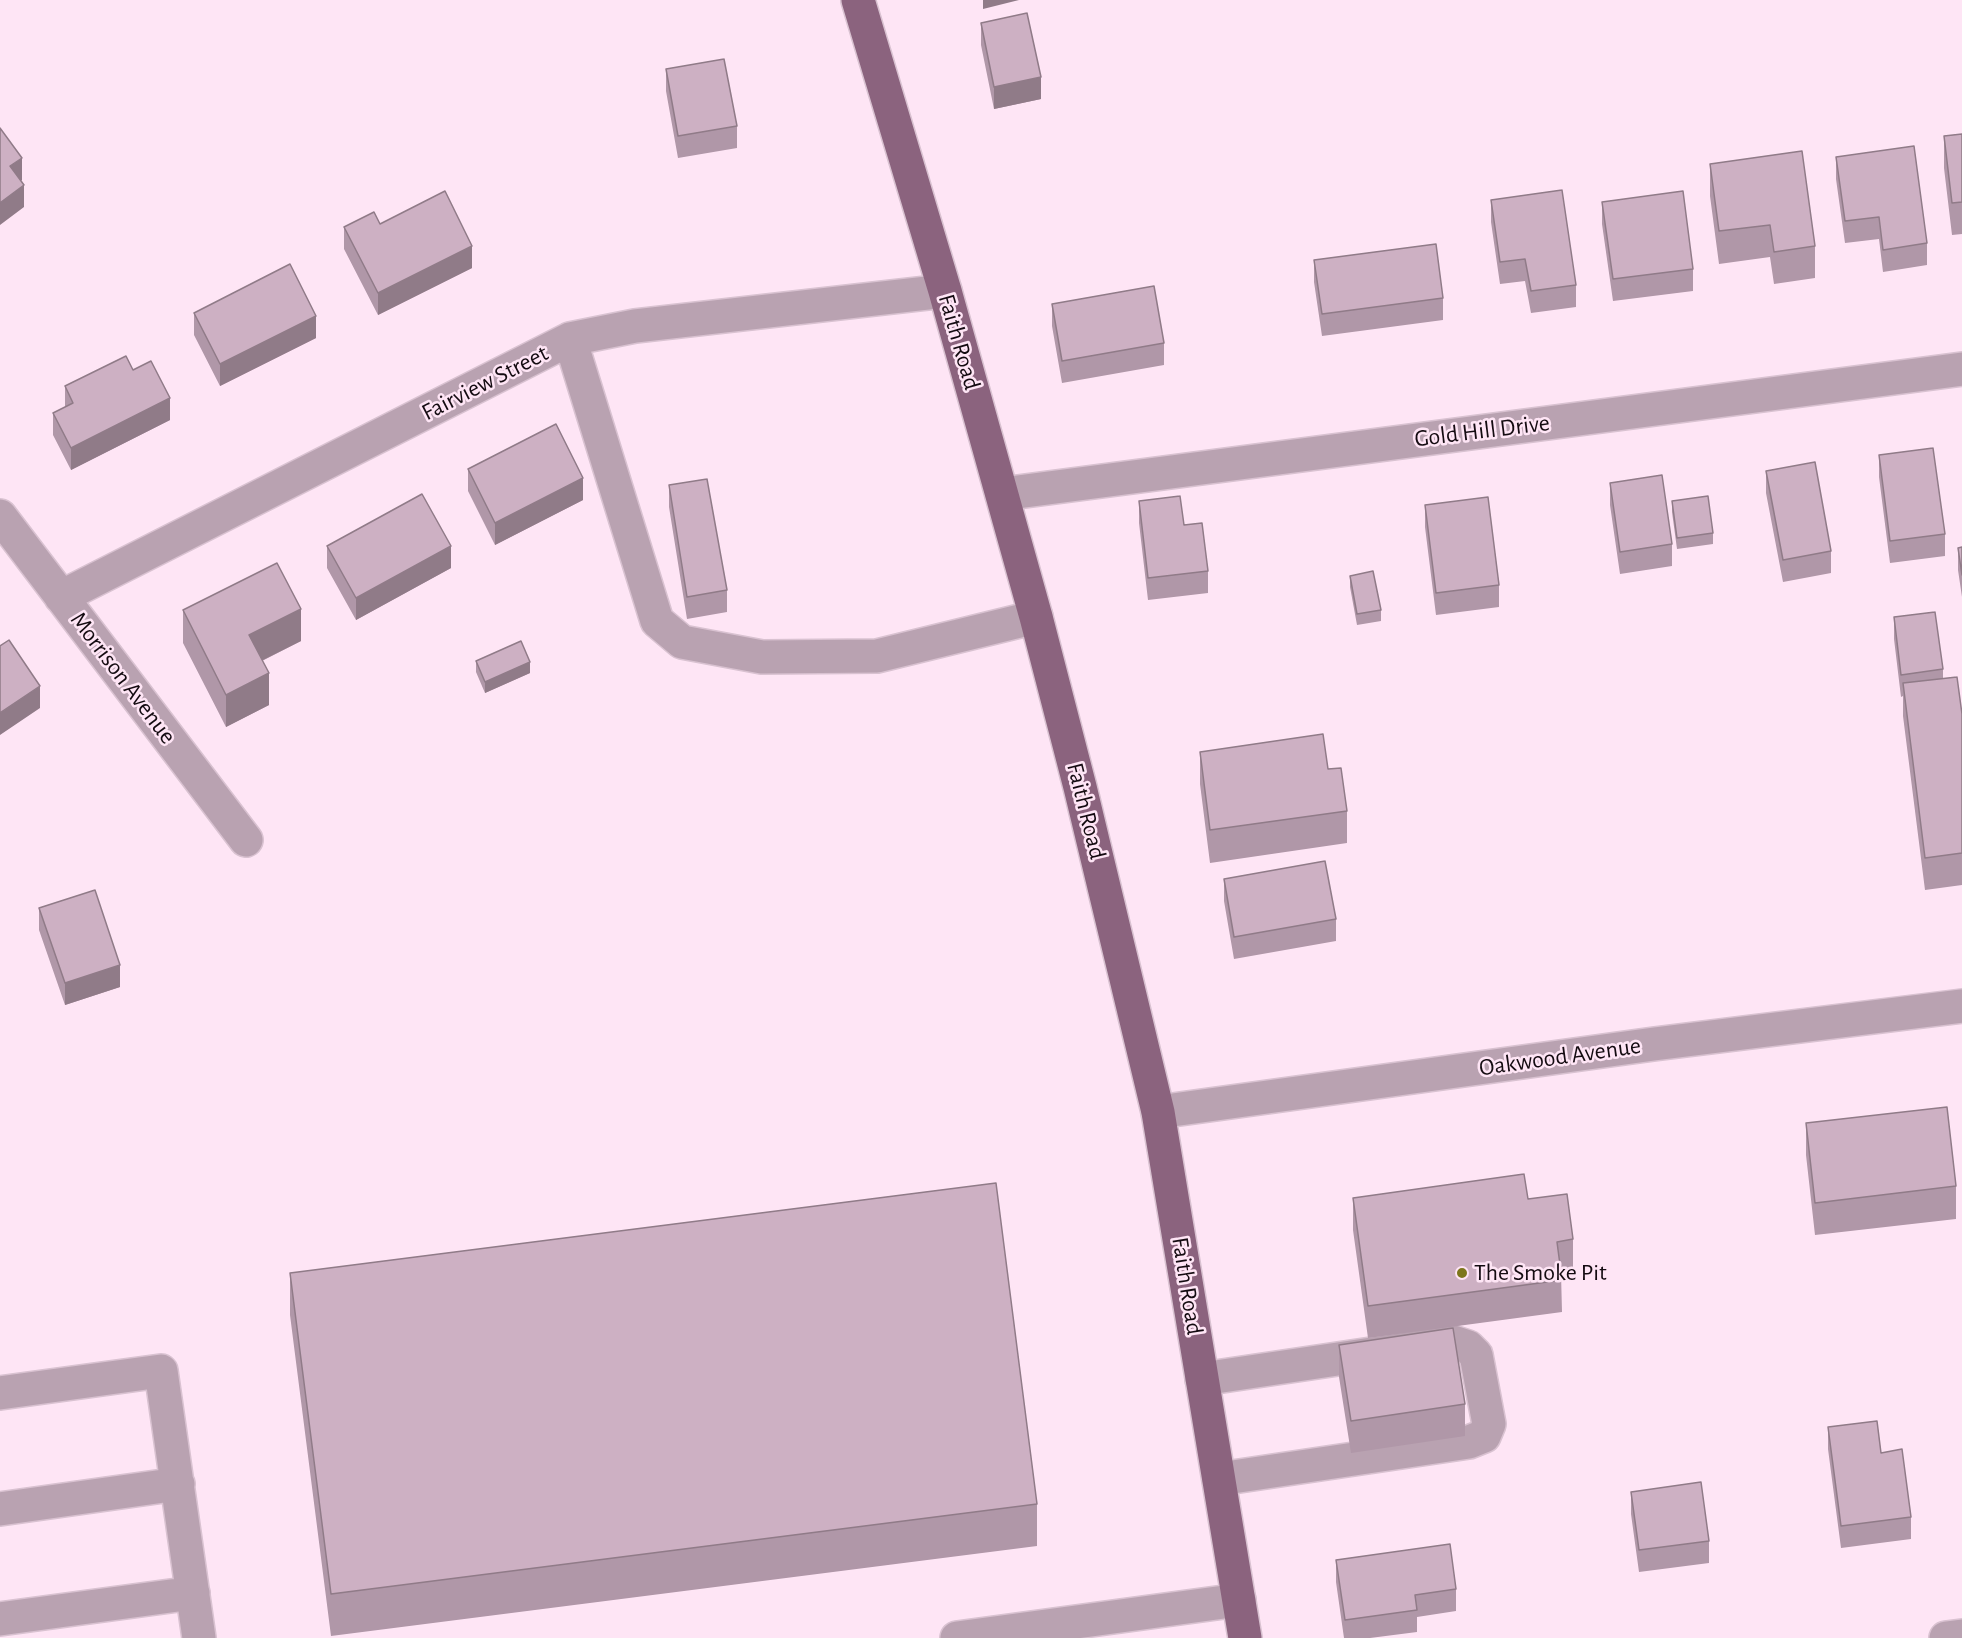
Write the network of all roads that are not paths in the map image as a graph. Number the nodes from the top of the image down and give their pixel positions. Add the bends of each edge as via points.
1 (858, 0) edge
2 (945, 291) junction
3 (570, 339) junction
4 (1962, 369) edge
5 (1002, 494) junction
6 (0, 516) edge
7 (62, 597) junction
8 (1036, 617) junction
9 (246, 840) dead end
10 (1962, 1006) edge
11 (1158, 1112) junction
12 (1202, 1379) junction
13 (0, 1393) edge
14 (1219, 1479) junction
15 (178, 1484) junction
16 (0, 1509) edge
17 (193, 1593) junction
18 (1239, 1600) junction
19 (0, 1619) edge
20 (1030, 1633) edge
21 (1962, 1636) edge
22 (199, 1638) edge
23 (957, 1638) edge
24 (1245, 1638) edge
25 (1946, 1638) edge

1 - 2 main road, Faith Road
2 - 3 street, Fairview Street via 635,326
2 - 5 main road, Faith Road
3 - 7 street, Fairview Street
3 - 8 street via 657,621 682,642 762,657 877,656
4 - 5 street, Gold Hill Drive
5 - 8 main road, Faith Road
6 - 7 street, Morrison Avenue
7 - 9 street, Morrison Avenue
8 - 11 main road, Faith Road
10 - 11 street, Oakwood Avenue
11 - 12 main road, Faith Road
12 - 14 main road, Faith Road
12 - 14 street via 1453,1342 1468,1347 1476,1355 1489,1424 1484,1436 1469,1442
13 - 15 street via 161,1371
14 - 18 main road, Faith Road
15 - 16 street
15 - 17 street
17 - 19 street
17 - 22 street
18 - 20 street
18 - 24 main road, Faith Road
20 - 23 street
21 - 25 street

